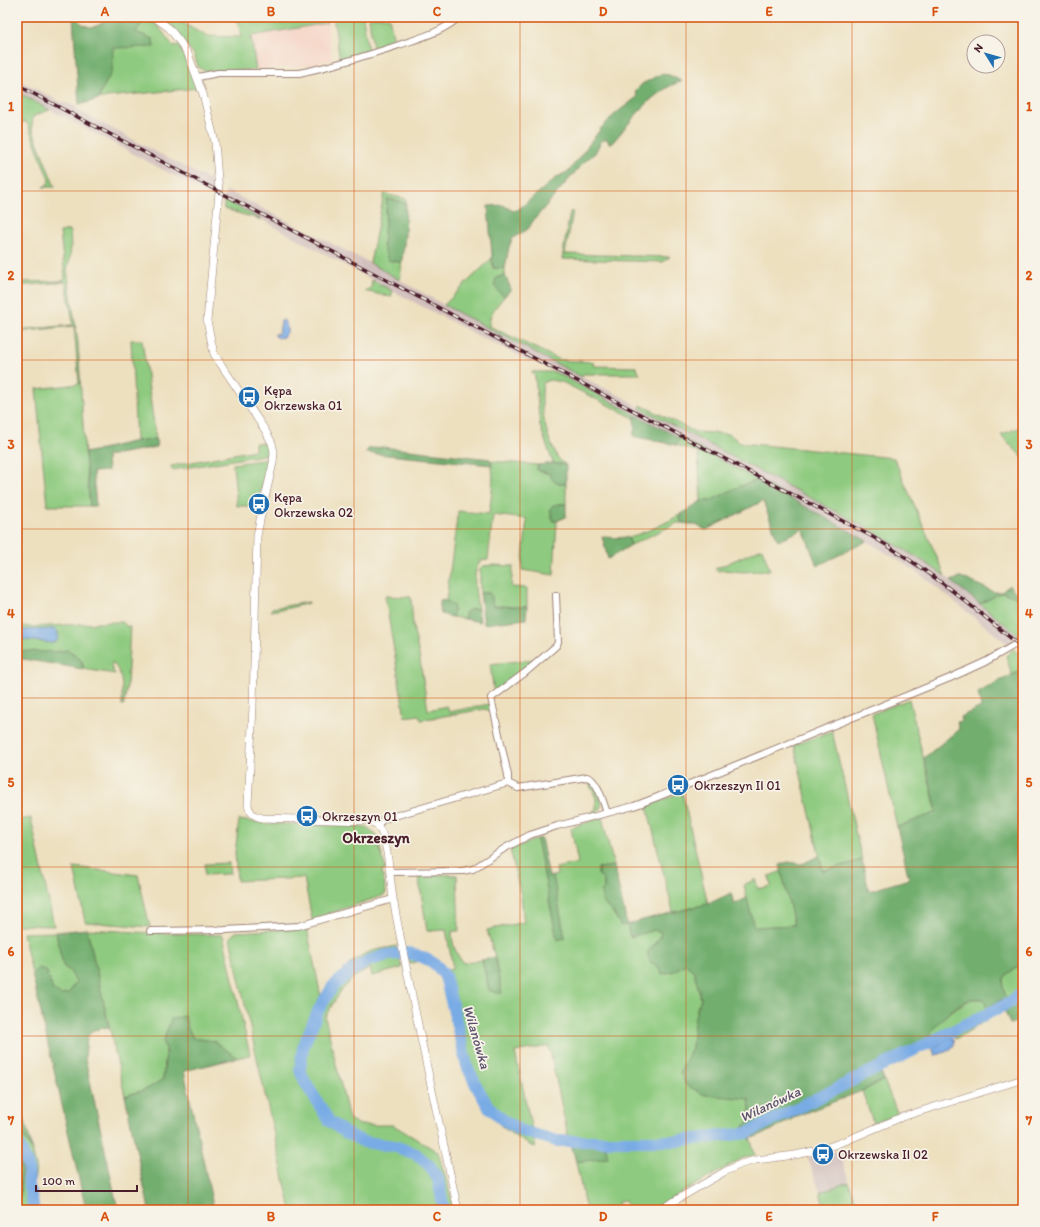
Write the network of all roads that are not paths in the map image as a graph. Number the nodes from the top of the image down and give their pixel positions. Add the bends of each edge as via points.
1 (154, 17) edge
2 (459, 17) edge
3 (198, 77) junction
4 (556, 595) dead end
5 (1023, 640) edge
6 (508, 783) junction
7 (607, 813) junction
8 (377, 825) junction
9 (390, 872) junction
10 (393, 900) junction
11 (150, 931) dead end
12 (1023, 1079) edge
13 (458, 1210) edge
14 (658, 1210) edge

1 - 3 street via 169,28 180,42
2 - 3 street via 444,28 415,40 299,73 218,73
3 - 8 street via 215,142 219,192 207,321 214,354 270,437 274,452 257,536 248,805 254,816 263,818 369,821
4 - 6 street via 556,646 491,698
5 - 7 street via 984,662 942,681 682,788
6 - 7 street via 518,788 589,777 595,783
6 - 8 street via 384,819
7 - 9 street via 530,835 466,871
8 - 9 street via 381,831
9 - 10 street
10 - 11 street via 298,926
10 - 13 street
12 - 14 street via 902,1117 823,1149 741,1164

